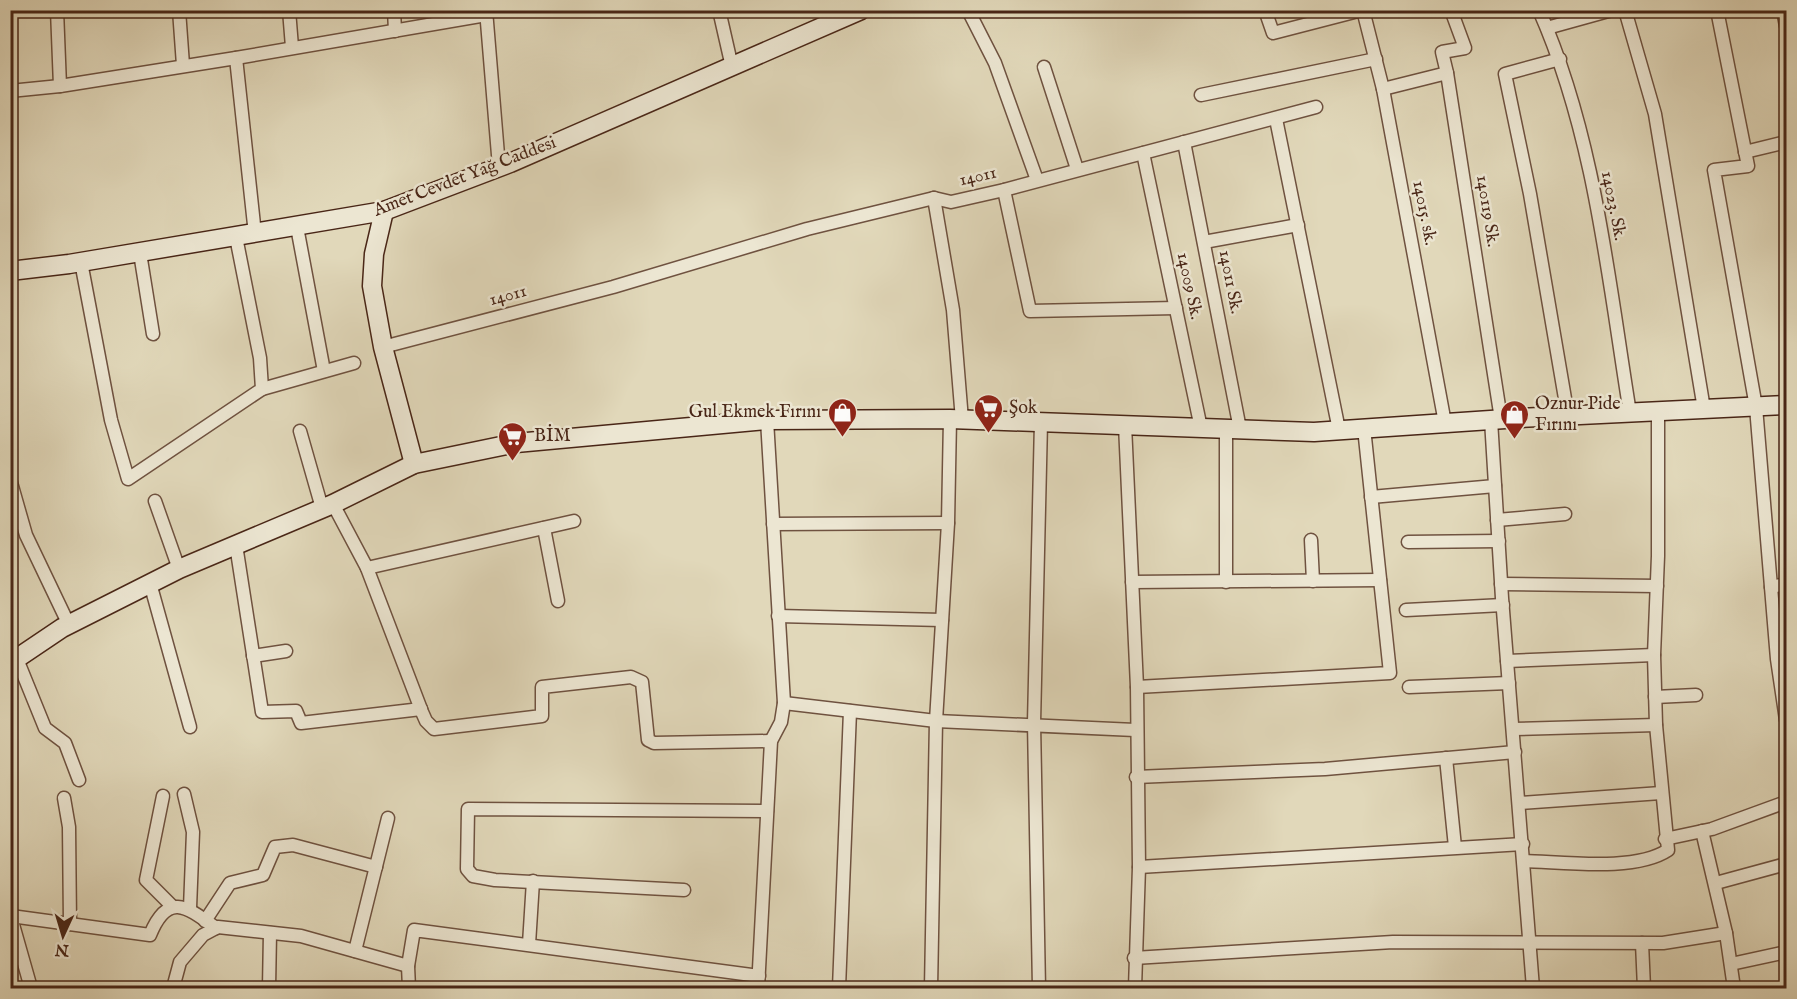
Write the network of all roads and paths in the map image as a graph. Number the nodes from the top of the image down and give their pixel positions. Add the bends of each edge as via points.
1 (57, 10) edge
2 (179, 10) edge
3 (289, 10) edge
4 (394, 10) edge
5 (719, 10) edge
6 (861, 10) edge
7 (968, 10) edge
8 (1265, 10) edge
9 (1362, 10) edge
10 (1451, 10) edge
11 (1539, 10) edge
12 (1612, 10) edge
13 (1625, 10) edge
14 (1718, 10) edge
15 (1783, 10) edge
16 (486, 13) edge
17 (1786, 26) edge
18 (1547, 28) junction
19 (395, 31) junction
20 (292, 47) junction
21 (236, 58) junction
22 (1376, 59) junction
23 (1560, 59) junction
24 (183, 65) junction
25 (732, 67) junction
26 (1044, 67) dead end
27 (1447, 73) junction
28 (60, 86) junction
29 (1383, 89) junction
30 (10, 91) edge
31 (1201, 95) dead end
32 (1316, 107) dead end
33 (1276, 119) junction
34 (1184, 142) junction
35 (1786, 142) edge
36 (1745, 152) junction
37 (1143, 153) junction
38 (499, 167) junction
39 (1077, 169) junction
40 (1036, 180) junction
41 (1004, 190) junction
42 (934, 198) junction
43 (384, 211) junction
44 (1298, 225) junction
45 (297, 227) junction
46 (255, 234) junction
47 (236, 237) junction
48 (1204, 242) junction
49 (140, 253) junction
50 (81, 262) junction
51 (10, 271) edge
52 (1176, 308) junction
53 (153, 334) dead end
54 (383, 347) junction
55 (354, 363) dead end
56 (324, 371) junction
57 (262, 389) junction
58 (1786, 405) edge
59 (1756, 407) junction
60 (1704, 409) junction
61 (1658, 411) junction
62 (1630, 413) junction
63 (1568, 416) junction
64 (956, 419) junction
65 (1496, 419) junction
66 (767, 420) junction
67 (1041, 422) junction
68 (1445, 423) junction
69 (1125, 425) junction
70 (1201, 428) junction
71 (1364, 428) junction
72 (1233, 429) junction
73 (1340, 430) junction
74 (300, 431) dead end
75 (414, 464) junction
76 (10, 479) edge
77 (1495, 486) junction
78 (1371, 497) junction
79 (155, 501) dead end
80 (327, 506) junction
81 (1565, 514) dead end
82 (1497, 520) junction
83 (574, 521) dead end
84 (773, 524) junction
85 (948, 524) junction
86 (544, 528) junction
87 (1311, 540) dead end
88 (1498, 541) junction
89 (1408, 542) dead end
90 (236, 544) junction
91 (368, 568) junction
92 (179, 569) junction
93 (1380, 580) junction
94 (1313, 581) junction
95 (1132, 582) junction
96 (1226, 582) junction
97 (150, 583) junction
98 (1501, 584) junction
99 (1786, 584) edge
100 (1657, 586) junction
101 (1771, 587) junction
102 (558, 601) dead end
103 (1503, 605) junction
104 (1406, 610) dead end
105 (778, 616) junction
106 (942, 620) junction
107 (69, 625) junction
108 (286, 651) dead end
109 (1654, 655) junction
110 (253, 656) junction
111 (1782, 658) edge
112 (1507, 660) junction
113 (14, 661) edge
114 (1509, 684) junction
115 (1137, 687) junction
116 (1409, 687) dead end
117 (1696, 695) dead end
118 (1655, 697) junction
119 (784, 703) junction
120 (421, 709) junction
121 (850, 711) junction
122 (1786, 720) edge
123 (936, 721) junction
124 (1034, 723) junction
125 (1656, 724) junction
126 (190, 727) dead end
127 (1513, 729) junction
128 (1136, 730) junction
129 (771, 741) junction
130 (1515, 752) junction
131 (1446, 758) junction
132 (1136, 777) junction
133 (79, 780) dead end
134 (1661, 793) junction
135 (184, 794) dead end
136 (163, 796) dead end
137 (64, 798) dead end
138 (1786, 802) edge
139 (1519, 803) junction
140 (767, 811) junction
141 (388, 818) dead end
142 (1702, 831) junction
143 (1665, 839) junction
144 (1523, 844) junction
145 (1455, 847) junction
146 (1524, 861) junction
147 (1786, 864) edge
148 (376, 867) junction
149 (1139, 867) junction
150 (533, 881) junction
151 (1716, 883) junction
152 (684, 890) dead end
153 (173, 907) junction
154 (190, 908) junction
155 (11, 915) edge
156 (70, 924) junction
157 (211, 924) junction
158 (270, 933) junction
159 (1726, 933) junction
160 (1531, 943) junction
161 (1642, 943) junction
162 (529, 944) junction
163 (356, 951) junction
164 (1786, 952) edge
165 (16, 956) edge
166 (1134, 958) junction
167 (1731, 964) junction
168 (408, 966) junction
169 (759, 982) edge
170 (31, 988) edge
171 (173, 988) edge
172 (269, 988) edge
173 (409, 988) edge
174 (838, 988) edge
175 (931, 988) edge
176 (1039, 988) edge
177 (1135, 988) edge
178 (1533, 988) edge
179 (1644, 988) edge
180 (1734, 988) edge

1 - 28 street
2 - 24 street
3 - 20 street
4 - 19 street
5 - 25 street
6 - 25 main road, Amet Cevdet Yağ Caddesi
7 - 40 street via 995,63
8 - 9 street via 1273,33
9 - 22 street, 14015. sk.
10 - 27 street, 140119 Sk. via 1465,48 1442,52
11 - 18 street, 14023. Sk.
12 - 18 street
13 - 60 street via 1655,114
14 - 36 street
15 - 17 street
16 - 19 street
16 - 38 street
18 - 23 street, 14023. Sk.
19 - 20 street
20 - 21 street
21 - 24 street
21 - 46 street
22 - 29 street, 14015. sk.
22 - 31 street
23 - 62 street, 14023. Sk. via 1593,190
23 - 63 street via 1505,74
24 - 28 street
25 - 38 main road, Amet Cevdet Yağ Caddesi
26 - 39 street
27 - 29 street
27 - 65 street, 140119 Sk.
28 - 30 street
29 - 68 street, 14015. sk.
32 - 33 street, 14011
33 - 34 street, 14011
33 - 44 street
34 - 37 street, 14011
34 - 48 street, 14011 Sk.
35 - 36 street
36 - 59 street via 1748,166 1714,170
37 - 39 street, 14011
37 - 52 street, 14009 Sk.
38 - 43 main road, Amet Cevdet Yağ Caddesi
39 - 40 street, 14011
40 - 41 street, 14011
41 - 42 street, 14011 via 951,202
41 - 52 street via 1030,311
42 - 54 street, 14011 via 807,229 613,287
42 - 64 street via 953,310
43 - 45 main road, Amet Cevdet Yağ Caddesi
43 - 54 main road via 374,254 372,286
44 - 48 street
44 - 73 street
45 - 46 main road, Amet Cevdet Yağ Caddesi
45 - 56 street
46 - 47 main road, Amet Cevdet Yağ Caddesi
47 - 49 main road, Amet Cevdet Yağ Caddesi
47 - 57 street via 260,358
48 - 72 street, 14011 Sk.
49 - 50 main road, Amet Cevdet Yağ Caddesi
49 - 53 street
50 - 51 main road, Amet Cevdet Yağ Caddesi
50 - 57 street via 111,420 128,479
52 - 70 street, 14009 Sk.
54 - 75 main road
55 - 56 street
56 - 57 street
58 - 59 main road
59 - 60 main road
59 - 101 street
60 - 61 main road
61 - 62 main road
61 - 100 street
62 - 63 main road
63 - 65 main road
64 - 66 main road
64 - 67 main road
64 - 85 street
65 - 68 main road
65 - 77 street, 140119 Sk.
66 - 75 main road via 516,443
66 - 84 street
67 - 69 main road
67 - 124 street
68 - 71 main road
69 - 70 main road
69 - 95 street
70 - 72 main road
71 - 73 main road
71 - 78 street
72 - 73 main road
72 - 96 street, 14011 Sk.
74 - 80 street
75 - 80 main road
76 - 107 street via 26,535
77 - 78 street
77 - 82 street, 140119 Sk.
78 - 93 street
79 - 92 street
80 - 90 main road
80 - 91 street
81 - 82 street
82 - 88 street, 140119 Sk.
83 - 86 street
84 - 85 street
84 - 105 street
85 - 106 street
86 - 91 street
86 - 102 street
87 - 94 street
88 - 89 street
88 - 98 street, 140119 Sk.
90 - 92 main road
90 - 110 street
91 - 120 street
92 - 97 main road
93 - 94 street
93 - 115 street via 1390,673
94 - 96 street
95 - 96 street
95 - 115 street
97 - 107 main road
97 - 126 street
98 - 100 street
98 - 103 street, 140119 Sk.
99 - 101 street
100 - 109 street
101 - 111 street
103 - 104 street
103 - 112 street, 140119 Sk.
105 - 106 street
105 - 119 street
106 - 123 street
107 - 113 main road
108 - 110 street
109 - 112 street
109 - 118 street
110 - 120 street via 262,712 296,711 301,723
111 - 122 street
112 - 114 street, 140119 Sk.
113 - 133 street via 45,729 65,743
114 - 116 street
114 - 127 street, 140119 Sk.
115 - 128 street
117 - 118 street
118 - 125 street
119 - 121 street
119 - 129 street via 781,722
120 - 129 street via 434,729 542,716 542,687 631,677 642,682 648,740 654,743
121 - 123 street
121 - 174 street
123 - 124 street
123 - 175 street
124 - 128 street
124 - 176 street
125 - 127 street
125 - 134 street
127 - 130 street, 140119 Sk.
128 - 132 street
129 - 140 street
130 - 131 street
130 - 139 street, 140119 Sk.
131 - 132 street via 1325,769
131 - 145 street
132 - 149 street
134 - 139 street
134 - 143 street
135 - 154 street via 193,832
136 - 153 street via 146,880
137 - 156 street via 69,827
138 - 142 street
139 - 144 street, 140119 Sk.
140 - 150 street via 468,809 467,868 473,876
140 - 169 street
141 - 148 street
142 - 143 street
142 - 151 street
143 - 146 street via 1668,850 1656,858 1632,863
144 - 145 street
144 - 146 street, 140119 Sk.
145 - 149 street
146 - 160 street, 140119 Sk.
147 - 151 street
148 - 157 street via 293,845 275,847 263,875 230,883
148 - 163 street
149 - 166 street
150 - 152 street
150 - 162 street
151 - 159 street
153 - 154 street
153 - 156 street via 157,919 150,935
154 - 157 street
155 - 156 street
155 - 165 street
157 - 158 street
157 - 171 street via 180,962
158 - 163 street via 301,936
158 - 172 street
159 - 161 street
159 - 167 street
160 - 161 street
160 - 166 street via 1393,942
160 - 178 street, 140119 Sk.
161 - 179 street
162 - 168 street via 414,930
162 - 169 street
163 - 168 street
164 - 167 street
165 - 170 street
166 - 177 street
167 - 180 street
168 - 173 street

